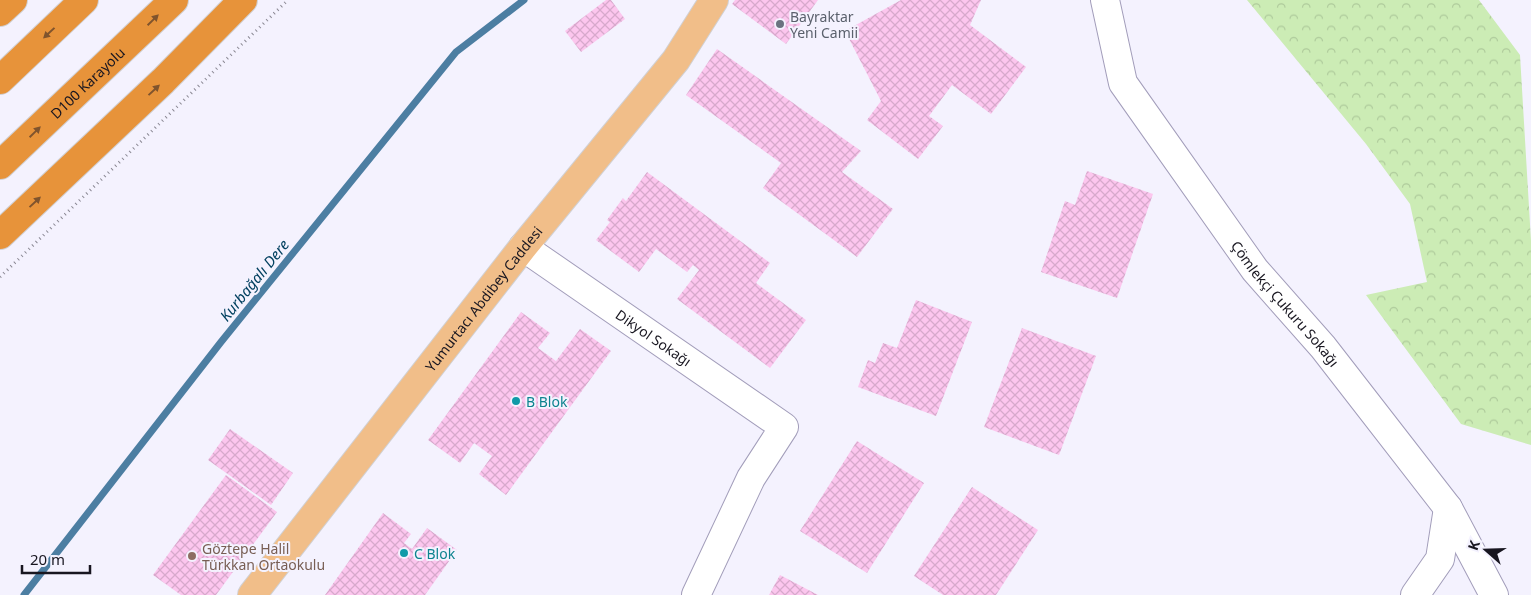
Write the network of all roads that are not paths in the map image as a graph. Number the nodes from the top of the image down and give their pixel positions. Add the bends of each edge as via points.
1 (13, 0) edge
2 (84, 0) edge
3 (174, 0) edge
4 (243, 0) edge
5 (714, 0) edge
6 (1105, 0) edge
7 (0, 12) edge
8 (0, 80) edge
9 (0, 165) edge
10 (0, 235) edge
11 (523, 247) junction
12 (1448, 508) junction
13 (252, 595) edge
14 (696, 595) edge
15 (1416, 595) edge
16 (1494, 595) edge

1 - 7 highway
2 -> 8 highway
9 -> 3 highway, D100 Karayolu
10 -> 4 highway via 163,81
5 - 11 main road, Yumurtacı Abdibey Caddesi via 676,60
6 - 12 street, Çömlekçi Çukuru Sokağı via 1123,83 1255,270 1323,347
11 - 13 main road, Yumurtacı Abdibey Caddesi
11 - 14 street, Dikyol Sokağı via 784,427 751,478
12 - 15 street via 1440,559
12 - 16 street, Çömlekçi Çukuru Sokağı

